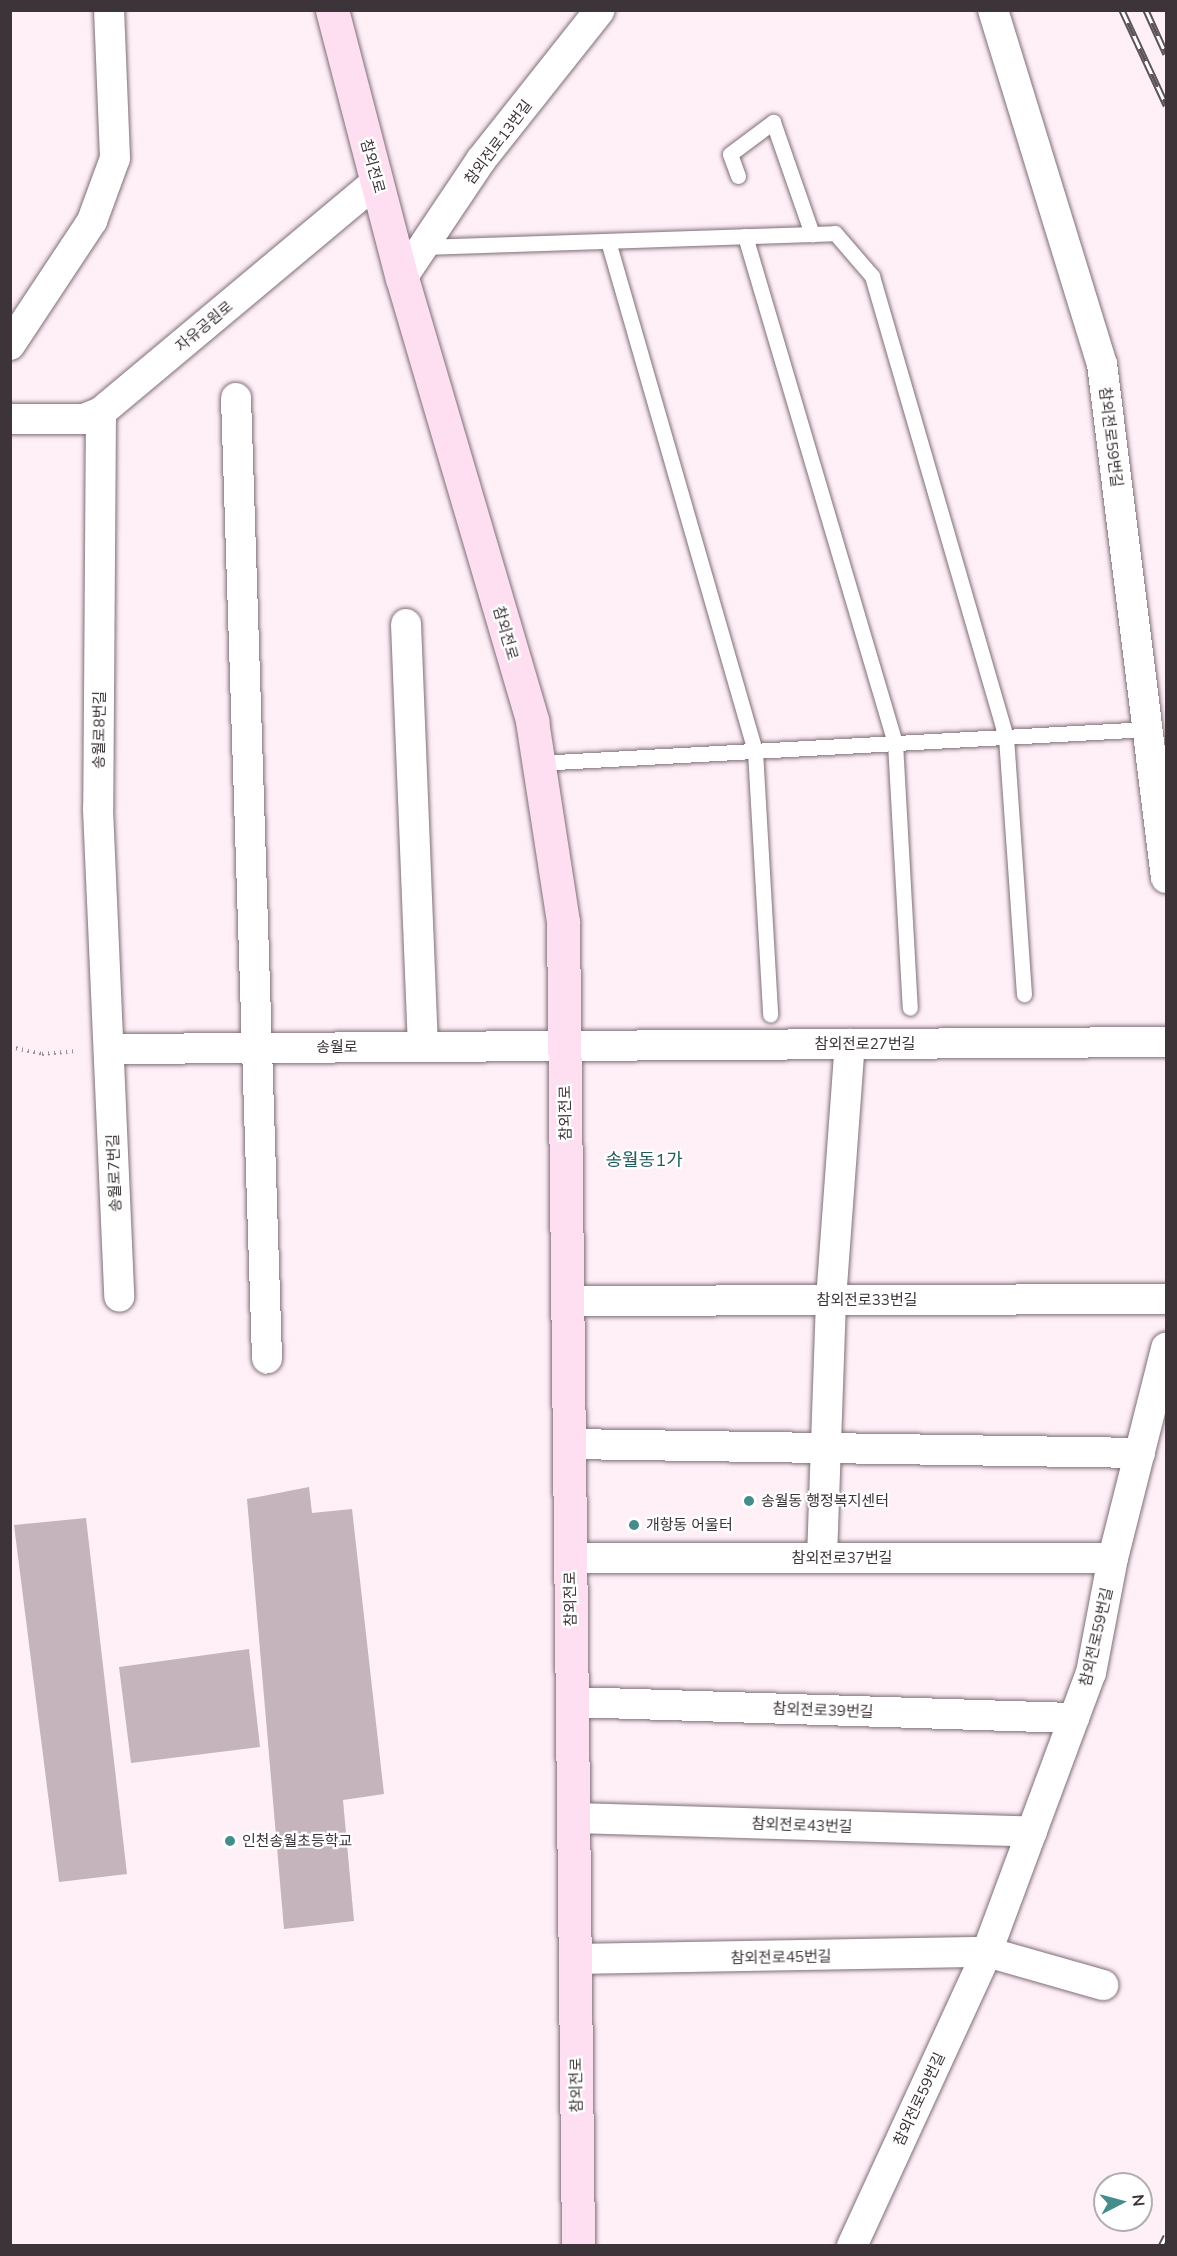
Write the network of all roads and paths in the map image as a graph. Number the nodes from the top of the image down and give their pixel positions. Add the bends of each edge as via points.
1 (109, 10) edge
2 (332, 10) edge
3 (600, 10) edge
4 (993, 10) edge
5 (738, 176) dead end
6 (377, 181) junction
7 (812, 234) junction
8 (745, 236) junction
9 (608, 241) junction
10 (423, 247) junction
11 (402, 278) junction
12 (10, 345) edge
13 (236, 398) dead end
14 (101, 412) junction
15 (10, 419) edge
16 (406, 624) dead end
17 (1158, 728) edge
18 (1006, 737) junction
19 (895, 742) junction
20 (755, 751) junction
21 (538, 763) junction
22 (1167, 878) edge
23 (1024, 994) dead end
24 (910, 1008) dead end
25 (770, 1015) dead end
26 (1167, 1042) edge
27 (850, 1044) junction
28 (564, 1046) junction
29 (10, 1047) edge
30 (423, 1047) junction
31 (255, 1048) junction
32 (110, 1049) junction
33 (119, 1297) dead end
34 (1167, 1299) edge
35 (831, 1300) junction
36 (567, 1301) junction
37 (1167, 1348) edge
38 (267, 1358) dead end
39 (569, 1444) junction
40 (824, 1451) junction
41 (1140, 1453) junction
42 (570, 1558) junction
43 (822, 1558) junction
44 (1113, 1558) junction
45 (572, 1702) junction
46 (1074, 1718) junction
47 (573, 1818) junction
48 (1032, 1832) junction
49 (987, 1952) junction
50 (574, 1959) junction
51 (1102, 1984) dead end
52 (578, 2246) edge
53 (852, 2246) edge

1 - 12 street via 115,158 92,222
2 - 6 main road, 참외전로
3 - 10 street, 참외전로13번길 via 481,160
4 - 17 street, 참외전로59번길 via 1102,364
5 - 7 lane via 730,154 773,122
6 - 11 main road, 참외전로
6 - 14 street, 자유공원로
7 - 8 lane
7 - 18 lane via 835,233 872,276
8 - 9 lane
8 - 19 lane
9 - 10 lane
9 - 20 lane
10 - 11 street, 참외전로13번길
11 - 21 main road, 참외전로 via 532,721
13 - 31 street
14 - 15 street, 자유공원로 via 84,419
14 - 32 street, 송월로8번길 via 98,809
16 - 30 street
17 - 18 lane
17 - 22 street, 참외전로59번길
18 - 19 lane
18 - 23 lane
19 - 20 lane
19 - 24 lane
20 - 21 lane
20 - 25 lane
21 - 28 main road, 참외전로 via 563,922
26 - 27 street, 참외전로27번길
27 - 28 street, 참외전로27번길
27 - 35 street
28 - 30 street, 송월로
28 - 36 main road, 참외전로
29 - 32 path via 42,1054
30 - 31 street, 송월로
31 - 32 street, 송월로
31 - 38 street
32 - 33 street, 송월로7번길
34 - 35 street, 참외전로33번길
35 - 36 street, 참외전로33번길
35 - 40 street
36 - 39 main road, 참외전로
37 - 41 street, 참외전로59번길
39 - 40 street
39 - 42 main road, 참외전로
40 - 41 street
40 - 43 street
41 - 44 street, 참외전로59번길
42 - 43 street, 참외전로37번길
42 - 45 main road, 참외전로
43 - 44 street, 참외전로37번길
44 - 46 street, 참외전로59번길 via 1091,1673
45 - 46 street, 참외전로39번길
45 - 47 main road, 참외전로
46 - 48 street, 참외전로59번길
47 - 48 street, 참외전로43번길
47 - 50 main road, 참외전로
48 - 49 street, 참외전로59번길
49 - 50 street, 참외전로45번길
49 - 51 street
49 - 53 street, 참외전로59번길
50 - 52 main road, 참외전로

